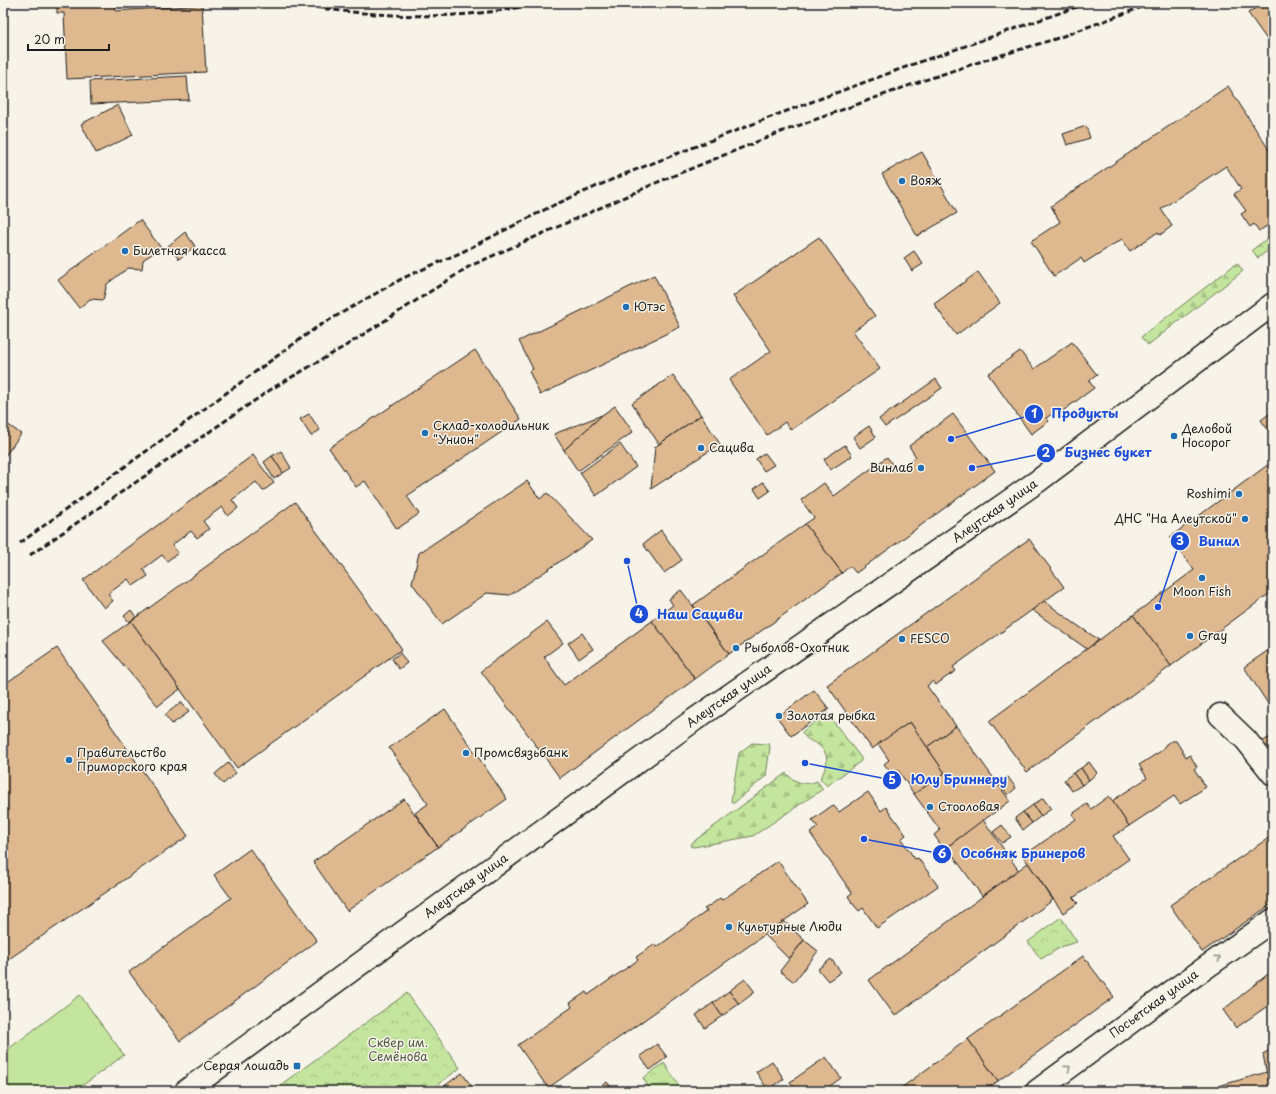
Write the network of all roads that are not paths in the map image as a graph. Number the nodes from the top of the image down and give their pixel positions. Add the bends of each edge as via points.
1 (1273, 304) edge
2 (1220, 715) dead end
3 (1273, 774) edge
4 (1273, 920) edge
5 (186, 1091) edge
6 (1037, 1091) edge

1 - 5 main road, Алеутская улица via 1038,481 694,720
2 - 3 main road via 1246,740
6 -> 4 main road, Посьетская улица

